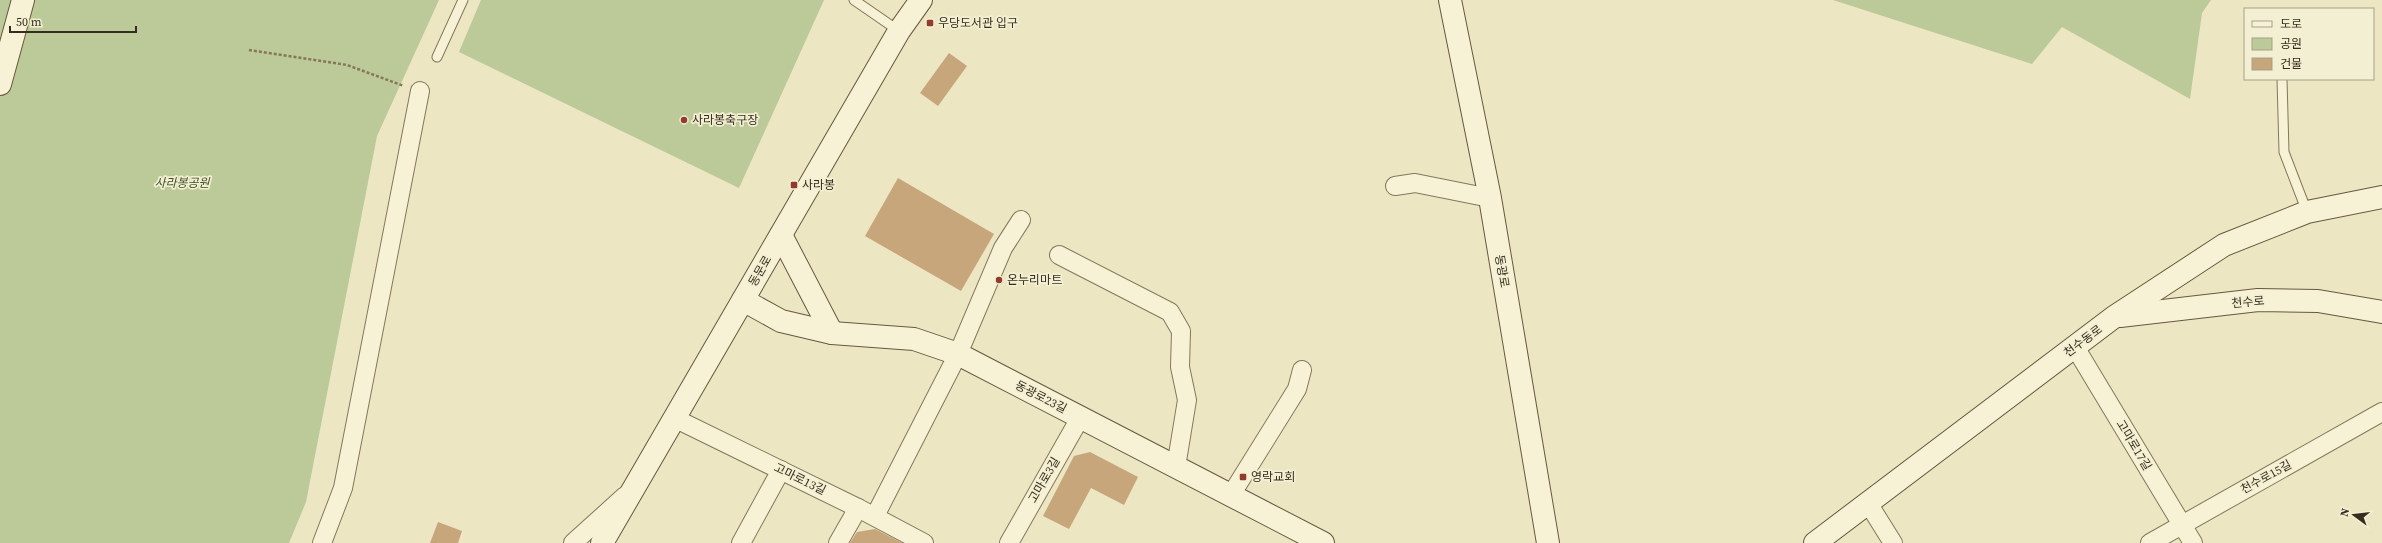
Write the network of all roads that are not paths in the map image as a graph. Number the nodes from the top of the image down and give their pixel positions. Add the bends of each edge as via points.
1 (23, 0) edge
2 (463, 0) edge
3 (854, 0) edge
4 (912, 0) edge
5 (921, 0) edge
6 (1450, 0) edge
7 (899, 31) junction
8 (438, 57) dead end
9 (2282, 80) edge
10 (0, 84) edge
11 (420, 91) road end
12 (1395, 186) dead end
13 (2382, 197) edge
14 (1490, 198) junction
15 (2307, 212) junction
16 (1021, 220) dead end
17 (781, 235) junction
18 (1059, 255) dead end
19 (743, 300) junction
20 (2382, 312) edge
21 (2114, 317) junction
22 (832, 333) junction
23 (2075, 347) junction
24 (958, 354) junction
25 (1302, 370) dead end
26 (2382, 412) edge
27 (674, 418) junction
28 (1080, 418) junction
29 (1176, 467) junction
30 (781, 470) junction
31 (633, 489) junction
32 (1231, 495) junction
33 (1868, 503) junction
34 (858, 508) junction
35 (875, 516) junction
36 (2182, 525) junction
37 (322, 543) edge
38 (573, 543) edge
39 (602, 543) edge
40 (741, 543) edge
41 (838, 543) edge
42 (924, 543) edge
43 (1008, 543) edge
44 (1323, 543) edge
45 (1548, 543) edge
46 (1814, 543) edge
47 (1893, 543) edge
48 (2150, 543) edge
49 (2193, 543) edge

1 - 10 main road
2 - 8 lane
3 - 7 lane
4 - 7 main road
5 - 7 main road, 동문로
6 - 14 main road, 동광로
7 - 17 main road, 동문로
9 - 15 lane via 2284,152
11 - 37 street via 343,488
12 - 14 street via 1415,183
13 - 15 main road, 천수동로
14 - 45 main road, 동광로
15 - 21 main road, 천수동로 via 2224,245
16 - 24 street via 1004,248
17 - 19 main road, 동문로
17 - 22 main road
18 - 29 street via 1170,312 1181,331 1180,367 1187,400
19 - 22 main road, 동광로23길 via 781,321
19 - 27 main road, 동문로
20 - 21 main road, 천수로 via 2318,301 2258,300
21 - 23 main road, 천수동로
22 - 24 main road, 동광로23길 via 914,339
23 - 33 main road, 천수동로
23 - 36 street, 고마로17길
24 - 28 main road, 동광로23길
24 - 35 street
25 - 32 street via 1297,389
26 - 36 street, 천수로15길
27 - 30 street, 고마로13길
27 - 31 main road, 동문로
28 - 29 main road, 동광로23길
28 - 43 street, 고마로3길
29 - 32 main road, 동광로23길
30 - 34 street, 고마로13길
30 - 40 street
31 - 38 street
31 - 39 main road, 동문로
32 - 44 main road, 동광로23길
33 - 46 main road, 천수동로
33 - 47 street
34 - 35 street, 고마로13길
34 - 41 street
35 - 42 street, 고마로13길
36 - 48 street, 천수로15길
36 - 49 street, 고마로17길

